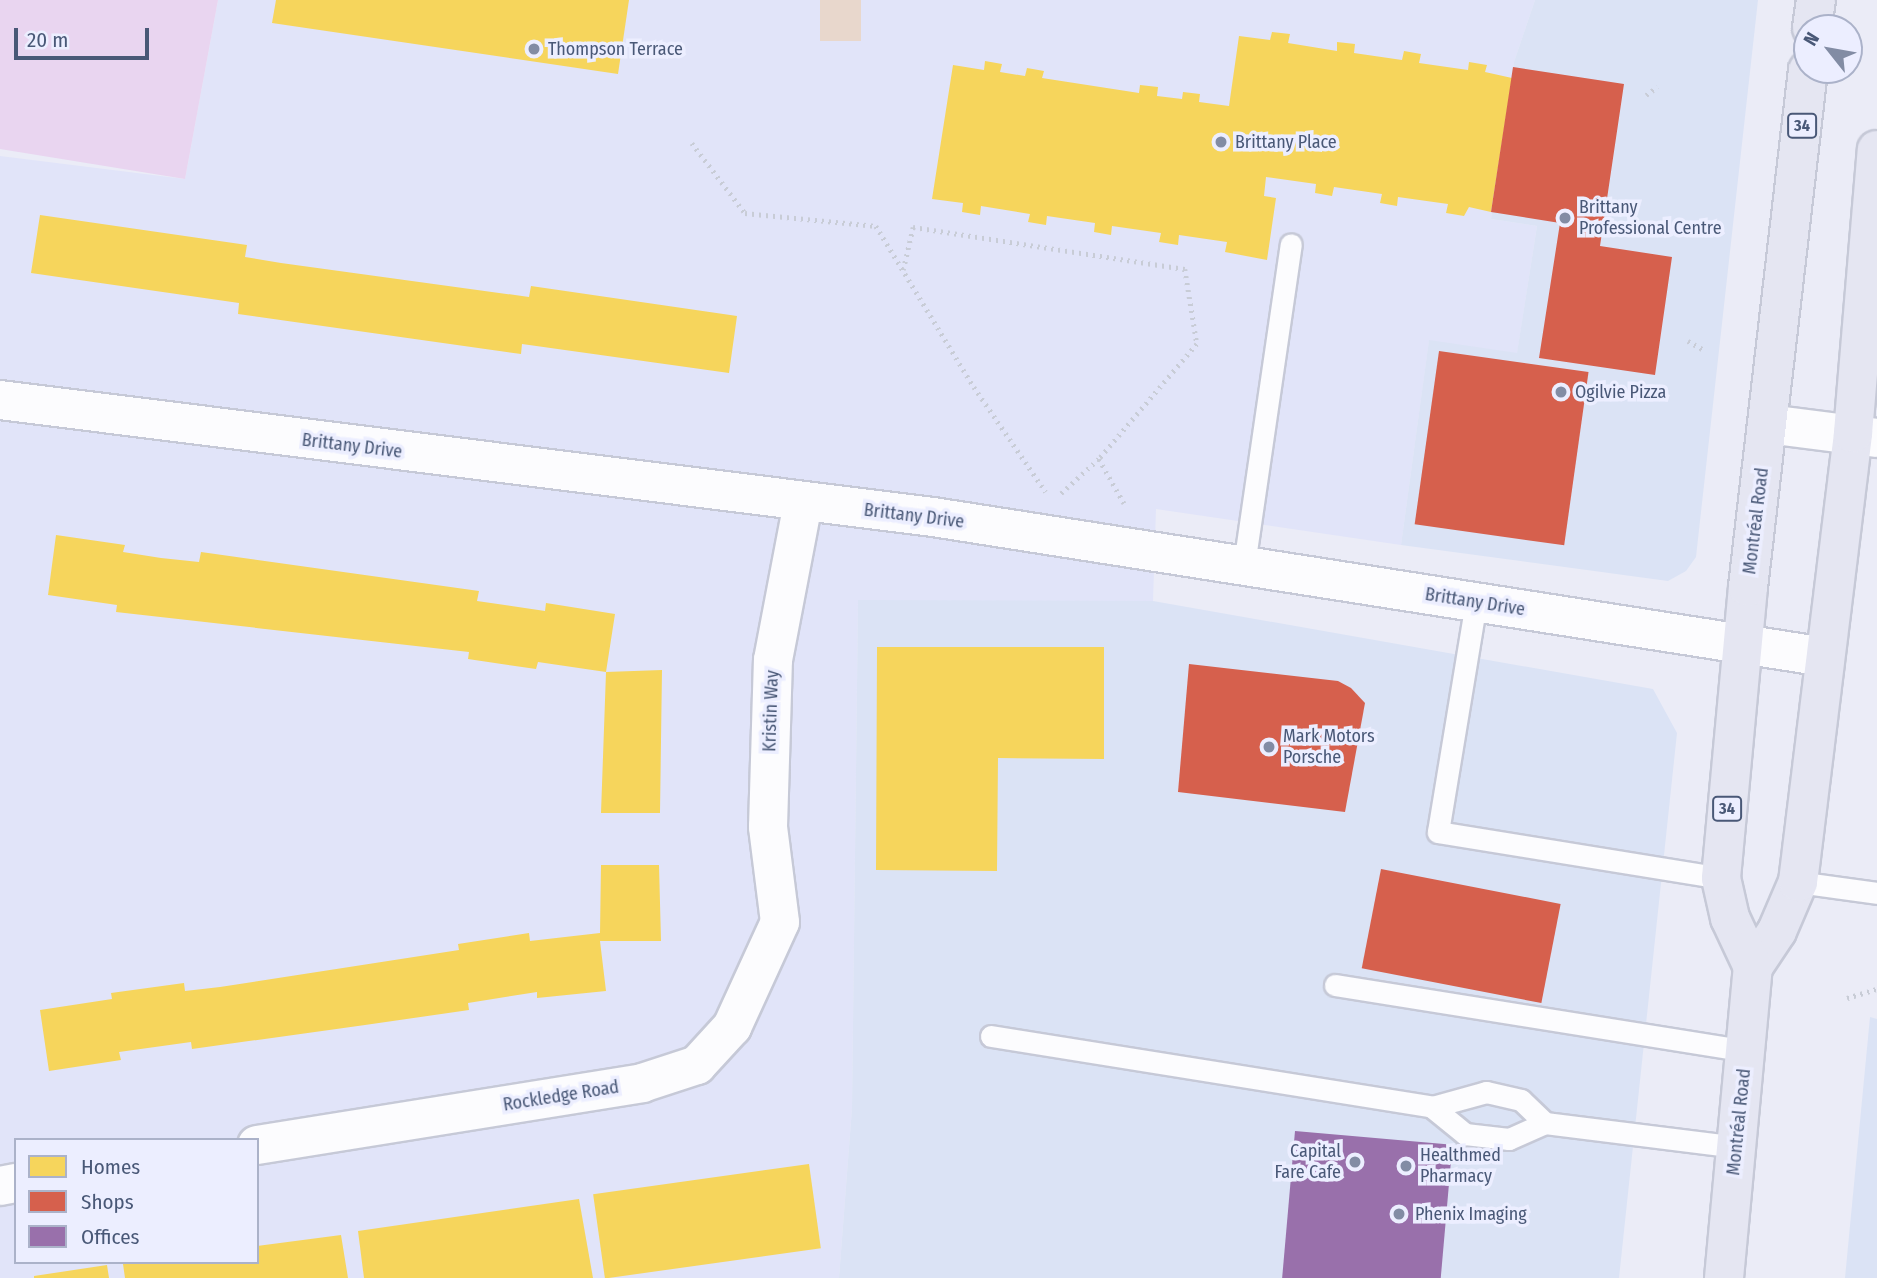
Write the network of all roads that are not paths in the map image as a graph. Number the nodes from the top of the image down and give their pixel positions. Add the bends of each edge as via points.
1 (1806, 84) edge
2 (1877, 150) edge
3 (1291, 244) dead end
4 (0, 400) edge
5 (1768, 424) junction
6 (1865, 435) edge
7 (803, 503) junction
8 (1244, 565) junction
9 (1476, 602) junction
10 (1744, 645) junction
11 (1825, 657) junction
12 (1721, 878) junction
13 (1798, 882) junction
14 (1877, 893) edge
15 (780, 922) joint
16 (1753, 967) junction
17 (1335, 985) dead end
18 (991, 1036) dead end
19 (1746, 1051) junction
20 (1432, 1107) junction
21 (1545, 1123) junction
22 (259, 1145) edge
23 (1738, 1147) junction
24 (1724, 1278) edge

1 - 5 main road, Montréal Road / 34
2 - 6 main road, Montréal Road / 34
3 - 8 lane
4 - 7 street, Brittany Drive
5 - 6 street
5 - 10 main road, Montréal Road / 34
6 - 11 main road, Montréal Road / 34
7 - 8 street, Brittany Drive via 933,517
7 - 15 street, Kristin Way via 773,660 768,827
8 - 9 street, Brittany Drive
9 - 10 street, Brittany Drive
9 - 12 lane via 1438,832
10 - 11 street, Brittany Drive
10 - 12 main road, Montréal Road / 34
11 - 13 main road, Montréal Road / 34
12 - 16 main road, Montréal Road / 34 via 1730,918
13 - 14 lane
13 - 16 main road, Montréal Road / 34 via 1777,931
15 - 22 street, Rockledge Road via 732,1027 698,1065 642,1083
16 - 19 main road, Montréal Road / 34
17 - 19 lane
18 - 20 lane
19 - 23 main road, Montréal Road / 34
20 - 21 lane via 1486,1093 1521,1100
20 - 21 lane via 1465,1133 1510,1139
21 - 23 lane
23 - 24 main road, Montréal Road / 34

